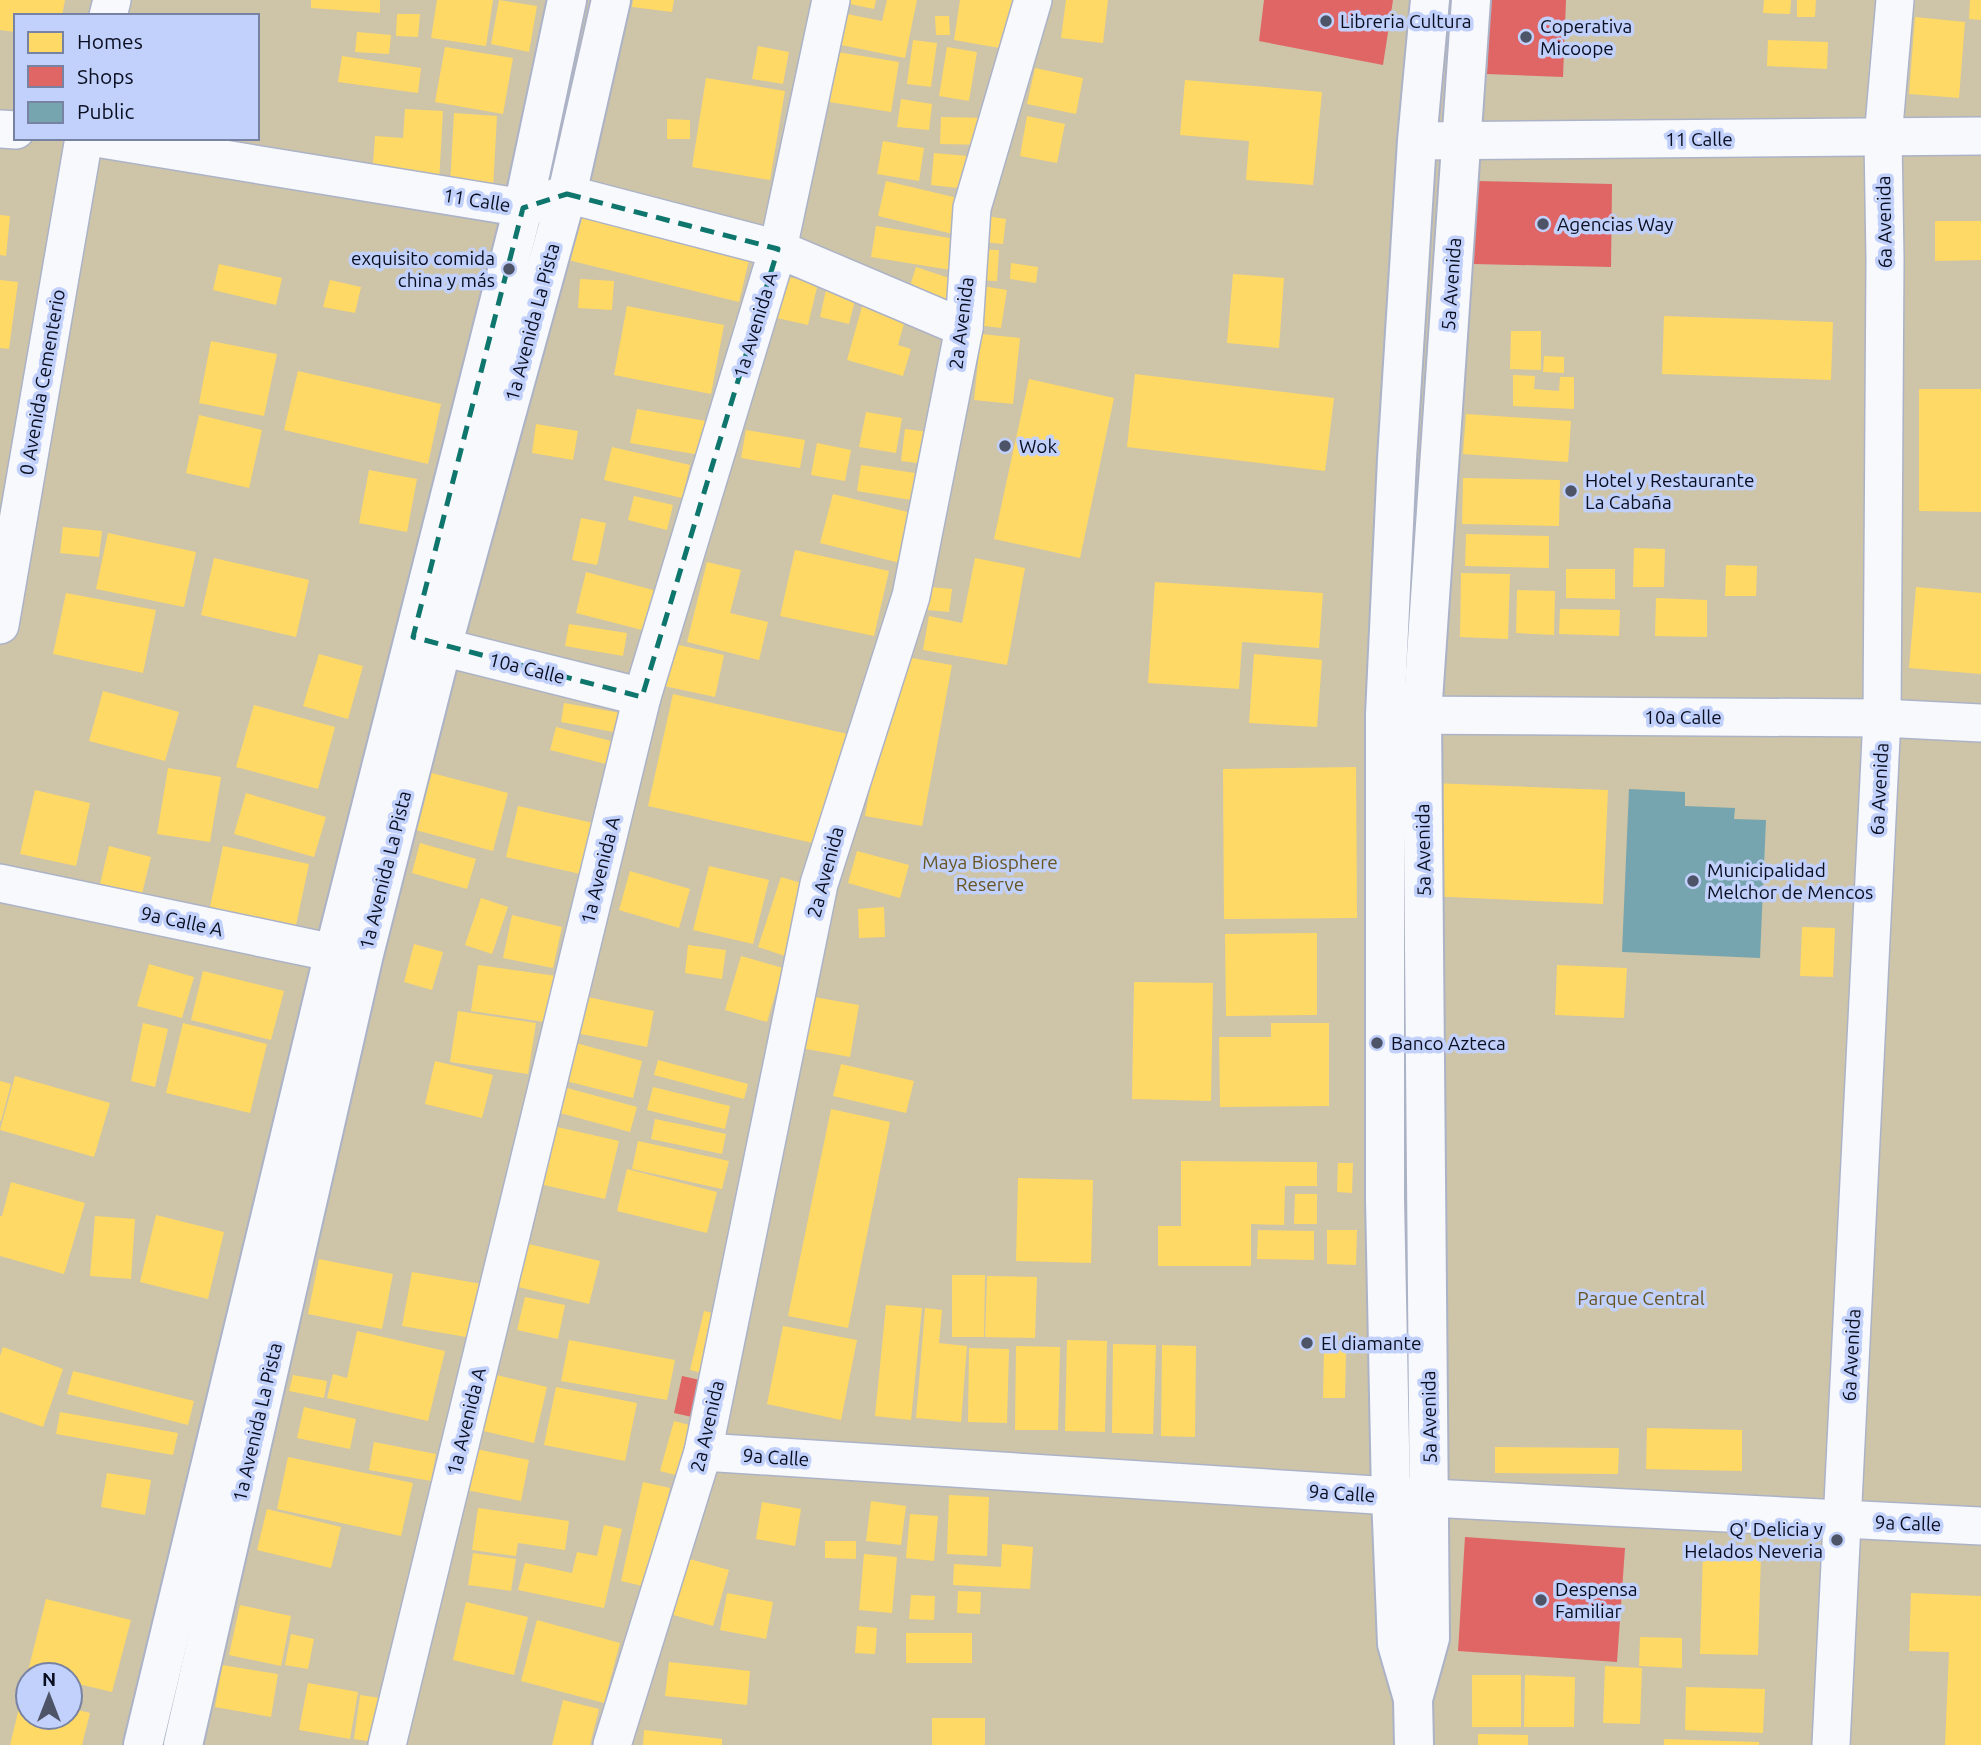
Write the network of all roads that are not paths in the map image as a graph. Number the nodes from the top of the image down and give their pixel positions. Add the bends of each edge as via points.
1 (567, 0) edge
2 (611, 0) edge
3 (831, 0) edge
4 (1033, 0) edge
5 (1430, 0) edge
6 (1471, 0) edge
7 (1895, 0) edge
8 (1981, 136) edge
9 (1884, 138) junction
10 (84, 140) edge
11 (108, 140) edge
12 (1461, 140) junction
13 (1417, 141) junction
14 (567, 194) junction
15 (523, 208) junction
16 (778, 249) junction
17 (964, 328) junction
18 (1398, 458) junction
19 (1439, 461) junction
20 (0, 625) edge
21 (427, 642) junction
22 (642, 697) junction
23 (1404, 715) junction
24 (1882, 718) junction
25 (1981, 723) edge
26 (0, 883) edge
27 (349, 954) junction
28 (703, 1452) junction
29 (1391, 1496) junction
30 (1430, 1498) junction
31 (1843, 1521) junction
32 (1981, 1526) edge
33 (1413, 1699) junction
34 (143, 1745) edge
35 (183, 1745) edge
36 (387, 1745) edge
37 (612, 1745) edge
38 (1414, 1745) edge
39 (1831, 1745) edge

1 - 15 street, 1a Avenida La Pista
2 - 14 street, 1a Avenida La Pista
3 - 16 street, 1a Avenida A
4 - 17 street, 2a Avenida via 972,208
5 - 13 street, 5a Avenida
6 - 12 street, 5a Avenida
7 - 9 street, 6a Avenida
8 - 9 street, 11 Calle
9 - 12 street, 11 Calle
9 - 24 street, 6a Avenida
10 - 20 street, 0 Avenida Cementerio
11 - 15 street, 11 Calle
12 - 13 street, 11 Calle
12 - 19 street, 5a Avenida
13 - 18 street, 5a Avenida
14 - 15 street, 11 Calle
14 - 16 street
14 - 21 street, 1a Avenida La Pista
15 - 21 street, 1a Avenida La Pista
16 - 17 street
16 - 22 street, 1a Avenida A
17 - 28 street, 2a Avenida via 911,596 819,884
18 - 19 street
18 - 23 street, 5a Avenida
19 - 23 street, 5a Avenida
21 - 22 street, 10a Calle
21 - 27 street, 1a Avenida La Pista
22 - 36 street, 1a Avenida A
23 - 24 street, 10a Calle
23 - 29 street, 5a Avenida via 1385,1199
23 - 30 street, 5a Avenida
24 - 25 street, 10a Calle
24 - 31 street, 6a Avenida
26 - 27 street, 9a Calle A
27 - 34 street, 1a Avenida La Pista
27 - 35 street, 1a Avenida La Pista
28 - 29 street, 9a Calle
28 - 37 street, 2a Avenida
29 - 30 street, 9a Calle
29 - 33 street, 5a Avenida via 1398,1644
30 - 31 street, 9a Calle
30 - 33 street, 5a Avenida via 1430,1638
31 - 32 street, 9a Calle
31 - 39 street, 6a Avenida
33 - 38 street, 5a Avenida

